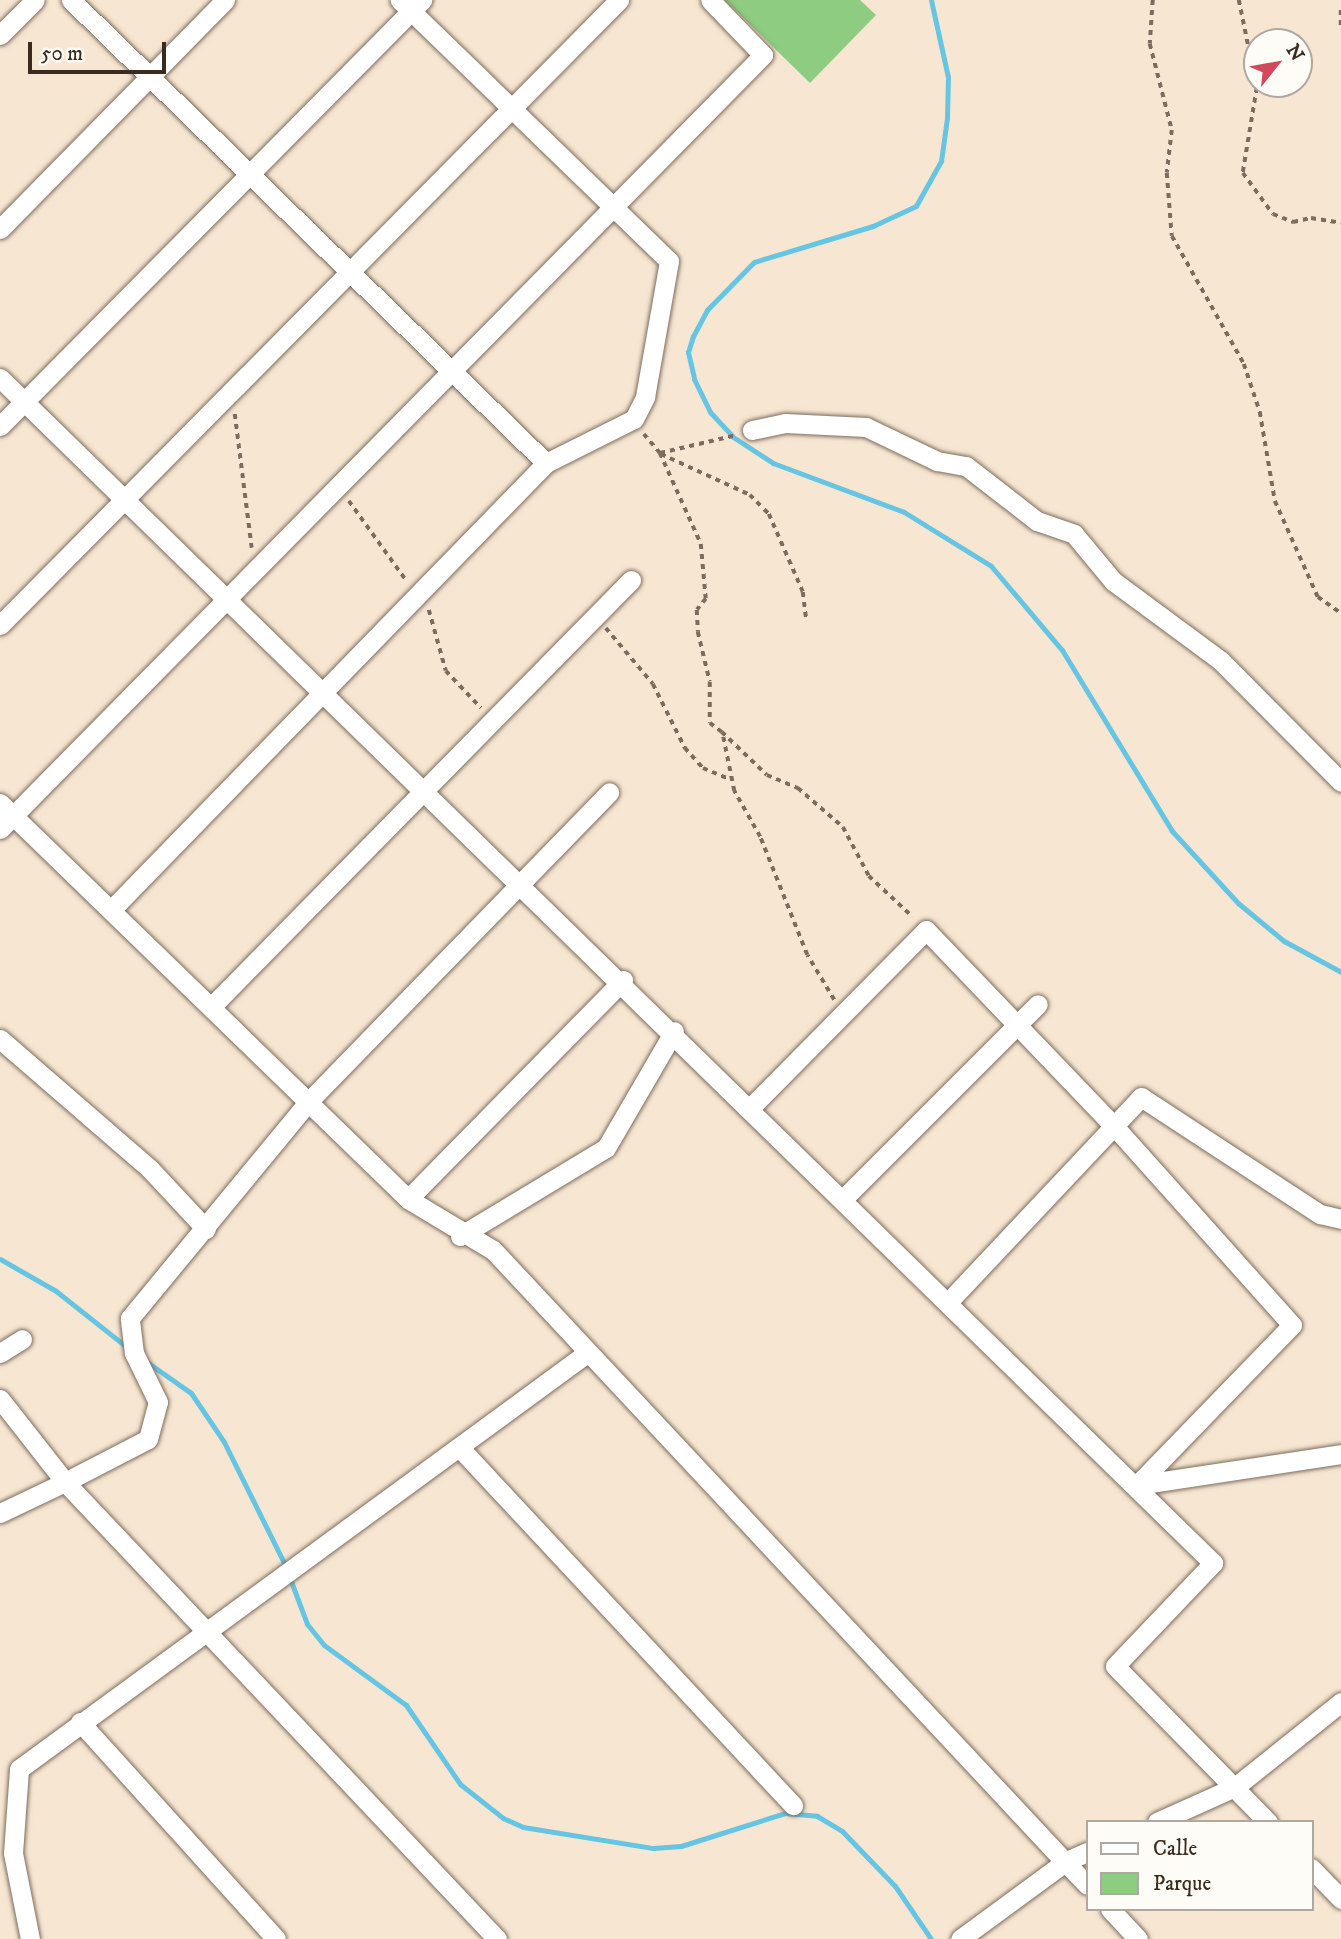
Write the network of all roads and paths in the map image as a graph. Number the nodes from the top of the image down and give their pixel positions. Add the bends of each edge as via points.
1 (35, 0) edge
2 (71, 0) edge
3 (225, 0) edge
4 (619, 0) edge
5 (709, 0) edge
6 (1153, 0) edge
7 (1239, 0) edge
8 (411, 4) edge
9 (1341, 10) edge
10 (1341, 29) edge
11 (0, 35) edge
12 (149, 77) junction
13 (511, 106) junction
14 (248, 175) junction
15 (611, 206) junction
16 (1341, 223) edge
17 (0, 229) edge
18 (345, 270) junction
19 (446, 370) junction
20 (0, 378) edge
21 (230, 388) junction
22 (24, 401) junction
23 (634, 419) junction
24 (0, 426) edge
25 (752, 430) dead end
26 (720, 440) dead end
27 (660, 453) junction
28 (546, 463) junction
29 (336, 481) junction
30 (124, 498) junction
31 (254, 566) junction
32 (631, 580) dead end
33 (420, 592) junction
34 (225, 595) junction
35 (1341, 613) edge
36 (596, 615) junction
37 (806, 618) dead end
38 (0, 625) edge
39 (325, 692) junction
40 (492, 720) junction
41 (722, 732) junction
42 (732, 780) junction
43 (1341, 782) edge
44 (426, 788) junction
45 (609, 792) dead end
46 (5, 816) edge
47 (525, 884) junction
48 (111, 911) junction
49 (926, 930) junction
50 (622, 980) junction
51 (1038, 1004) dead end
52 (211, 1007) junction
53 (1019, 1024) junction
54 (674, 1031) junction
55 (831, 1032) junction
56 (0, 1039) edge
57 (308, 1102) junction
58 (751, 1107) junction
59 (1114, 1126) junction
60 (844, 1198) junction
61 (408, 1199) junction
62 (1341, 1219) edge
63 (206, 1229) junction
64 (460, 1236) junction
65 (949, 1301) junction
66 (22, 1339) dead end
67 (0, 1353) edge
68 (587, 1353) junction
69 (0, 1399) edge
70 (459, 1447) junction
71 (1341, 1454) edge
72 (65, 1482) junction
73 (1137, 1485) junction
74 (0, 1513) edge
75 (203, 1632) junction
76 (1341, 1702) edge
77 (80, 1722) junction
78 (1235, 1787) junction
79 (793, 1805) dead end
80 (1161, 1820) edge
81 (1266, 1820) edge
82 (0, 1835) edge
83 (1086, 1852) edge
84 (13, 1853) junction
85 (1065, 1862) junction
86 (1313, 1870) edge
87 (1086, 1884) edge
88 (1341, 1899) edge
89 (1112, 1911) edge
90 (31, 1938) edge
91 (276, 1939) edge
92 (497, 1939) edge
93 (960, 1939) edge
94 (1138, 1939) edge

1 - 11 street
2 - 12 street
3 - 12 street
4 - 13 street
5 - 15 street via 763,55
6 - 35 path via 1150,44 1172,130 1167,173 1172,236 1244,364 1260,412 1266,477 1318,597
7 - 16 path via 1257,88 1243,173 1273,214 1293,222 1311,218
8 - 13 street
8 - 14 street
9 - 10 path
12 - 14 street
12 - 17 street
13 - 15 street
13 - 18 street
14 - 18 street
14 - 22 street
15 - 19 street
15 - 23 street via 669,261 645,397
18 - 19 street
18 - 21 street
19 - 28 street
19 - 29 street
20 - 22 street
21 - 30 street
21 - 31 path
22 - 24 street
22 - 30 street
23 - 27 path
23 - 28 street
25 - 43 street via 785,423 866,427 937,461 966,466 1037,521 1074,534 1112,581 1221,661
26 - 27 path
27 - 37 path via 750,495 769,514 803,592
27 - 41 path via 701,544 706,599 697,610 698,632 710,682 710,723
28 - 33 street
29 - 31 street
29 - 33 path via 399,574
30 - 34 street
30 - 38 street
31 - 34 street
32 - 36 street
33 - 39 street
33 - 40 path via 437,624 446,671
34 - 39 street
34 - 46 street
36 - 40 street
36 - 42 path via 653,684 685,748 703,768
39 - 44 street
39 - 48 street
40 - 44 street
41 - 42 path
41 - 49 path via 767,775 797,788 844,827 869,876
42 - 55 path via 807,955 836,1002
44 - 47 street
44 - 52 street
45 - 47 street
46 - 48 street
47 - 50 street
47 - 57 street
48 - 52 street
49 - 53 street
49 - 55 street
50 - 54 street
50 - 61 street
51 - 53 street
52 - 57 street
53 - 59 street
53 - 60 street
54 - 58 street
54 - 64 street via 606,1148
55 - 58 street
56 - 63 street via 150,1169
57 - 61 street
57 - 63 street
58 - 60 street
59 - 62 street via 1141,1097 1321,1214
59 - 65 street
59 - 73 street via 1292,1325
60 - 65 street
61 - 64 street
63 - 72 street via 130,1318 134,1353 158,1402 148,1439
64 - 68 street via 493,1250
65 - 73 street
66 - 67 street
68 - 70 street
68 - 85 street
69 - 72 street
70 - 75 street
70 - 79 street
71 - 73 street
72 - 74 street
72 - 75 street
73 - 78 street via 1213,1563 1115,1666
75 - 77 street
75 - 92 street
76 - 78 street
77 - 84 street via 19,1769
77 - 91 street
78 - 80 street
78 - 81 street
82 - 84 street
83 - 85 street
84 - 90 street
85 - 87 street
85 - 93 street
86 - 88 street
89 - 94 street

